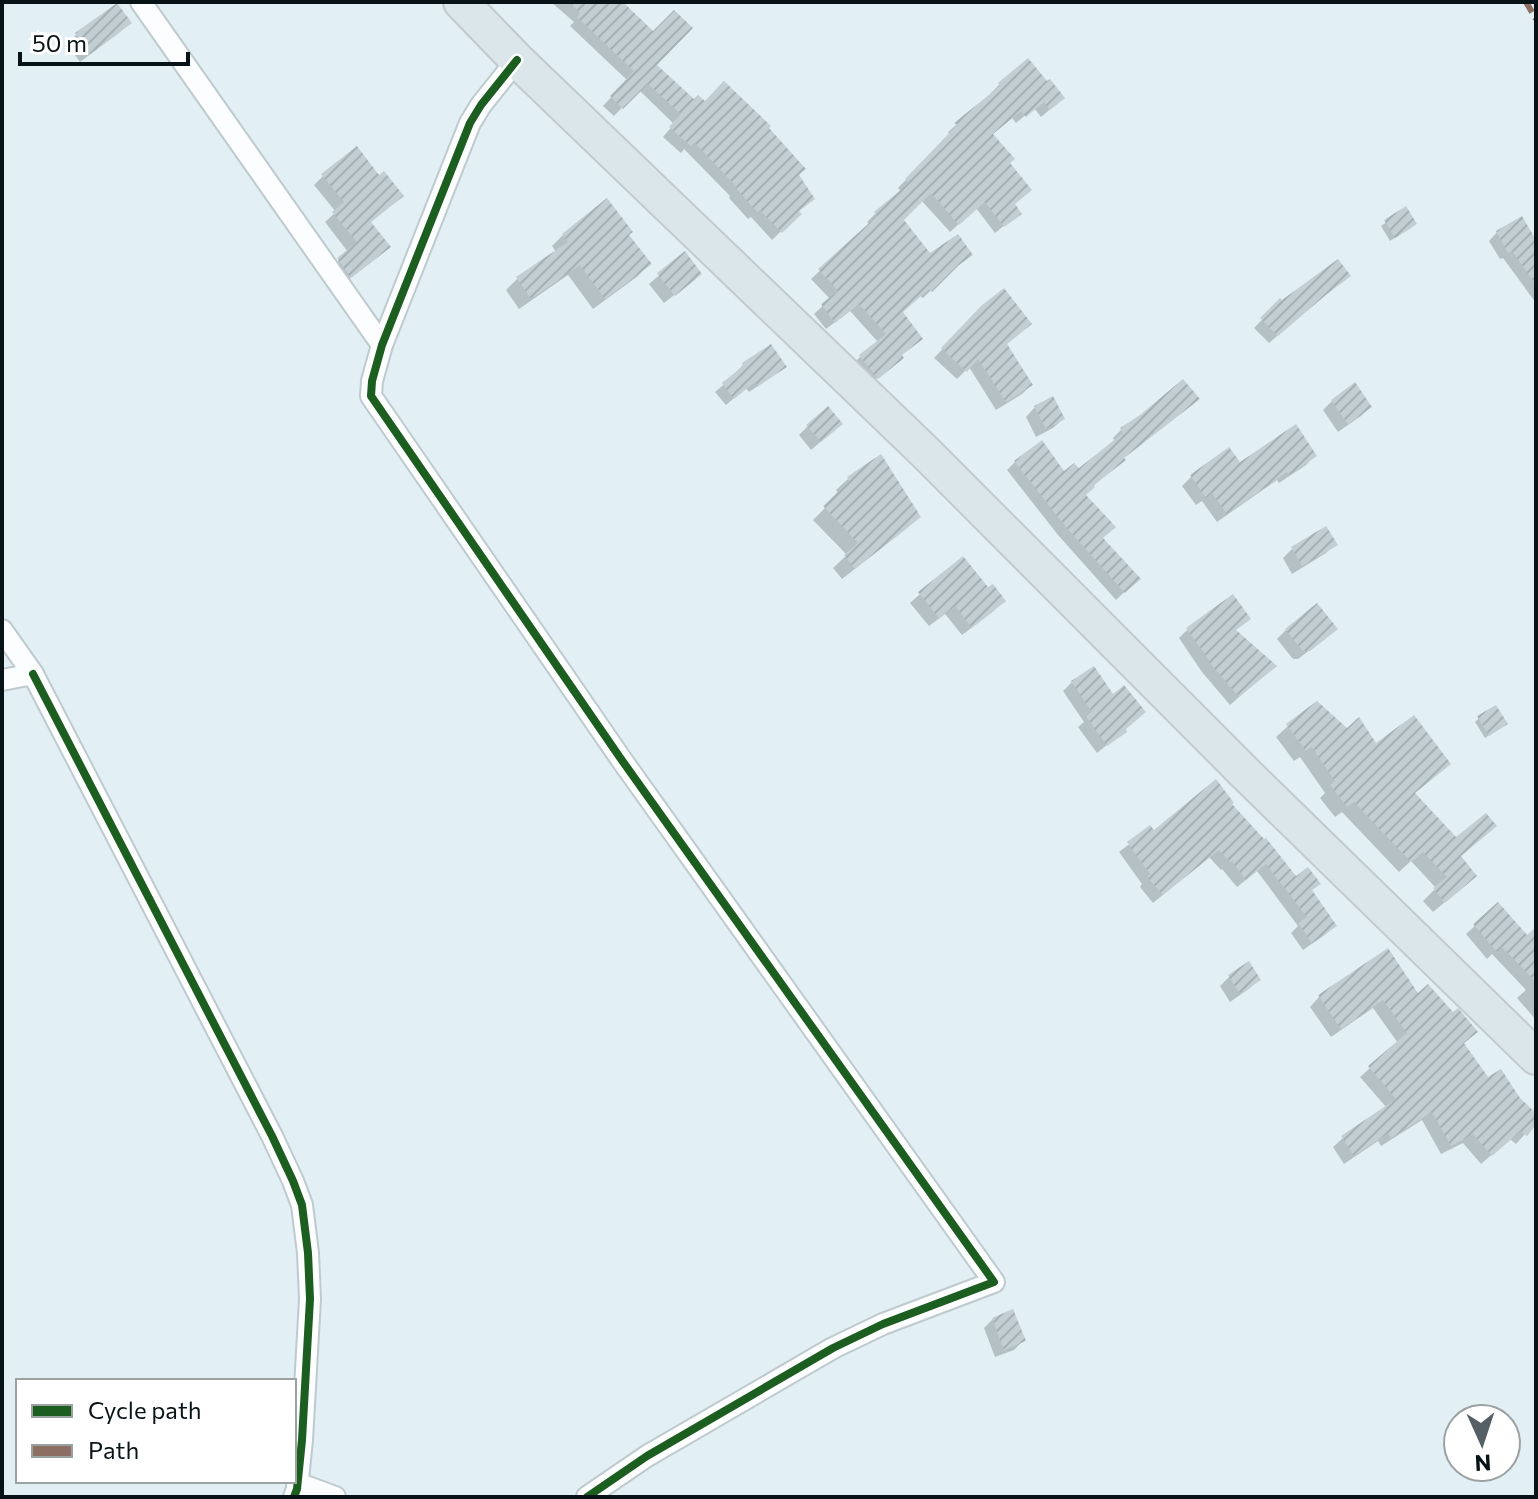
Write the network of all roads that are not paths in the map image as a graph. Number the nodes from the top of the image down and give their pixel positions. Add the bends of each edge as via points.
1 (141, 2) edge
2 (461, 2) edge
3 (517, 60) junction
4 (382, 345) junction
5 (2, 630) edge
6 (33, 674) junction
7 (2, 680) edge
8 (1536, 1057) edge
9 (296, 1490) edge
10 (335, 1497) edge
11 (587, 1497) edge

1 - 4 street
2 - 3 highway
3 - 4 street via 470,123
3 - 8 highway via 926,453
4 - 11 street via 371,388 375,403 994,1282 833,1348
5 - 6 street
6 - 7 street
6 - 9 street via 272,1136 302,1205 310,1299
9 - 10 street

